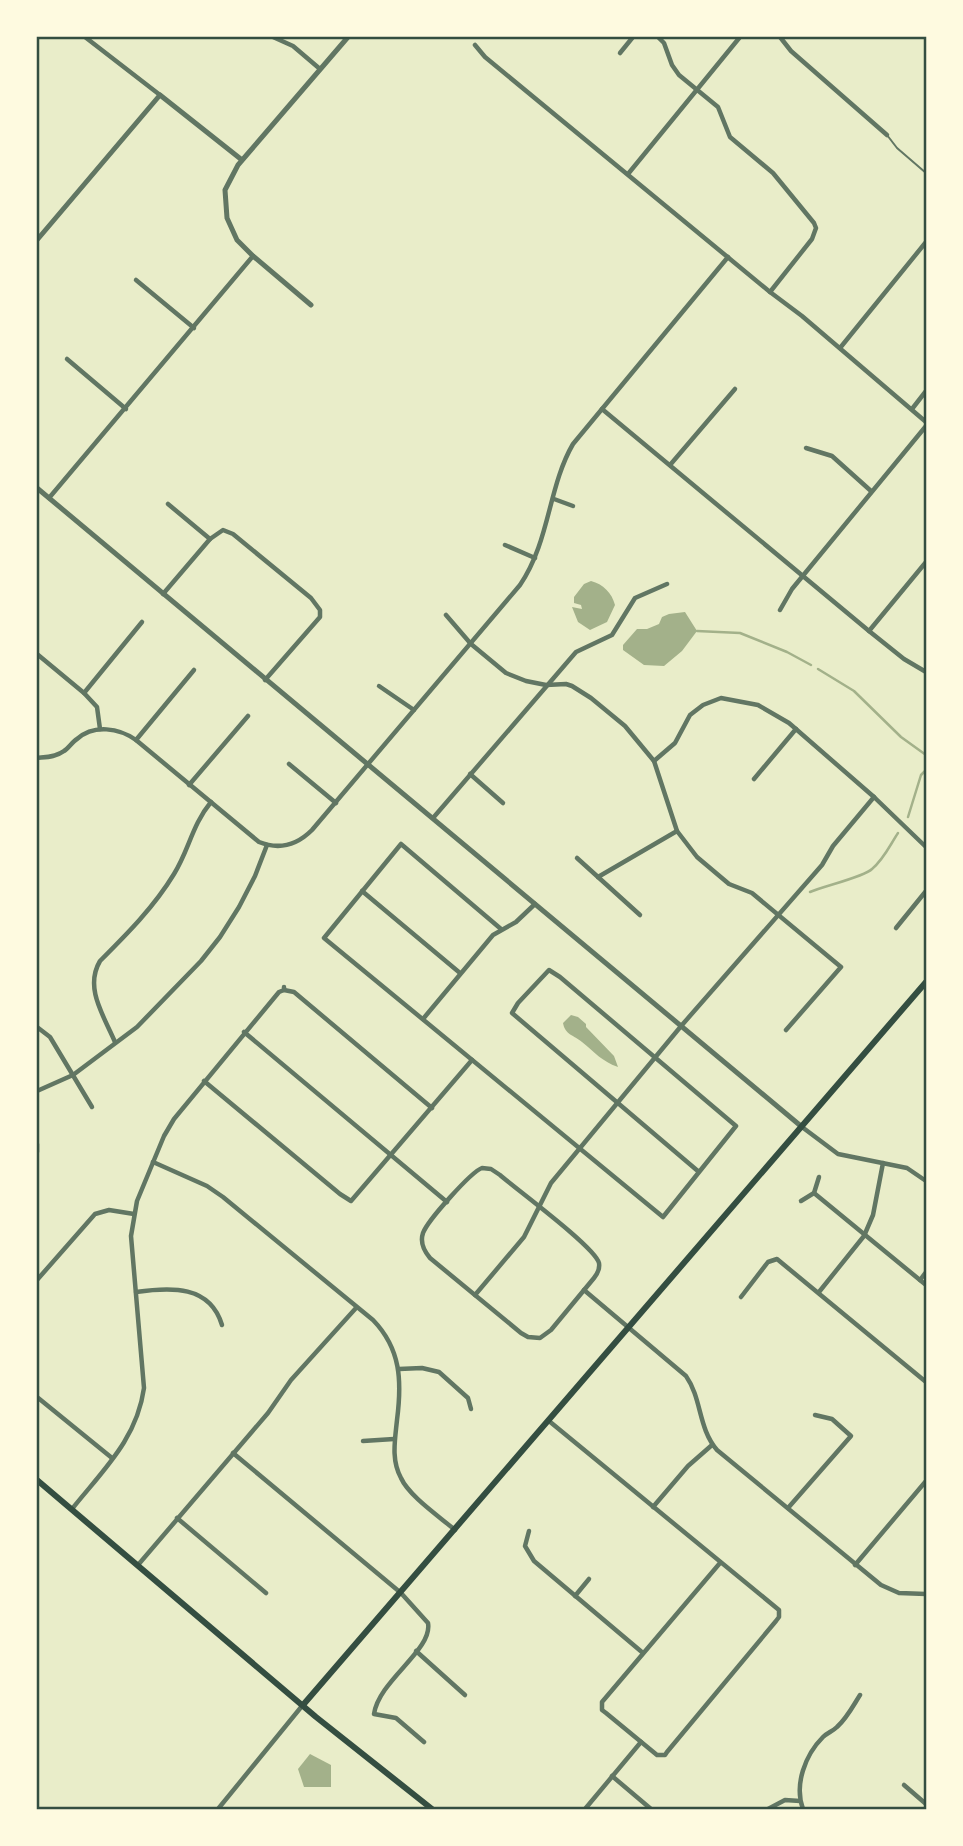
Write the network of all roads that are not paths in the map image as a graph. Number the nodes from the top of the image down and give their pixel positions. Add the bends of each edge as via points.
1 (85, 37) edge
2 (274, 37) edge
3 (348, 37) edge
4 (633, 37) edge
5 (658, 37) edge
6 (740, 37) edge
7 (780, 37) edge
8 (475, 45) dead end
9 (620, 53) dead end
10 (320, 69) junction
11 (697, 89) junction
12 (160, 95) junction
13 (887, 135) joint
14 (242, 160) junction
15 (926, 173) edge
16 (628, 174) junction
17 (37, 240) edge
18 (926, 242) edge
19 (253, 256) junction
20 (728, 257) junction
21 (136, 280) dead end
22 (770, 292) junction
23 (311, 305) dead end
24 (194, 328) junction
25 (840, 348) junction
26 (67, 359) dead end
27 (735, 389) dead end
28 (926, 391) edge
29 (126, 409) junction
30 (603, 409) junction
31 (912, 409) junction
32 (926, 424) edge
33 (806, 448) dead end
34 (670, 465) junction
35 (37, 488) edge
36 (871, 491) junction
37 (49, 498) junction
38 (554, 499) junction
39 (167, 504) dead end
40 (573, 506) dead end
41 (210, 540) junction
42 (505, 545) dead end
43 (535, 558) junction
44 (926, 562) edge
45 (803, 576) junction
46 (667, 584) dead end
47 (163, 594) junction
48 (780, 610) dead end
49 (446, 615) dead end
50 (142, 622) dead end
51 (869, 631) junction
52 (471, 644) junction
53 (37, 654) edge
54 (194, 670) dead end
55 (926, 672) edge
56 (265, 680) junction
57 (546, 685) junction
58 (379, 686) dead end
59 (84, 693) junction
60 (414, 710) junction
61 (248, 716) dead end
62 (796, 729) junction
63 (100, 730) junction
64 (136, 740) junction
65 (37, 758) edge
66 (654, 761) junction
67 (289, 764) dead end
68 (368, 765) junction
69 (470, 774) junction
70 (754, 779) dead end
71 (189, 785) junction
72 (874, 797) junction
73 (211, 802) junction
74 (336, 803) junction
75 (503, 803) dead end
76 (433, 818) junction
77 (677, 831) junction
78 (267, 845) junction
79 (926, 847) edge
80 (577, 858) dead end
81 (598, 877) junction
82 (362, 891) junction
83 (926, 891) edge
84 (536, 903) junction
85 (779, 914) junction
86 (640, 915) dead end
87 (896, 928) dead end
88 (501, 929) junction
89 (460, 973) junction
90 (926, 982) edge
91 (423, 1019) junction
92 (682, 1025) junction
93 (37, 1027) edge
94 (786, 1030) dead end
95 (244, 1032) junction
96 (116, 1042) junction
97 (656, 1058) junction
98 (472, 1060) junction
99 (73, 1075) junction
100 (204, 1082) junction
101 (37, 1091) edge
102 (618, 1102) junction
103 (92, 1107) dead end
104 (432, 1108) junction
105 (802, 1126) junction
106 (37, 1144) edge
107 (580, 1149) junction
108 (37, 1152) edge
109 (392, 1155) junction
110 (153, 1161) junction
111 (883, 1163) junction
112 (699, 1172) junction
113 (819, 1177) dead end
114 (926, 1181) edge
115 (814, 1193) junction
116 (801, 1201) dead end
117 (447, 1202) junction
118 (539, 1207) junction
119 (134, 1214) junction
120 (864, 1236) junction
121 (926, 1272) edge
122 (37, 1280) edge
123 (920, 1280) junction
124 (926, 1285) edge
125 (584, 1290) junction
126 (136, 1292) junction
127 (818, 1292) junction
128 (475, 1295) junction
129 (741, 1297) dead end
130 (356, 1308) junction
131 (222, 1325) dead end
132 (629, 1328) junction
133 (399, 1369) junction
134 (926, 1382) edge
135 (37, 1397) edge
136 (471, 1409) dead end
137 (815, 1416) dead end
138 (549, 1421) junction
139 (394, 1439) junction
140 (363, 1441) dead end
141 (712, 1445) junction
142 (233, 1453) junction
143 (112, 1458) junction
144 (37, 1480) edge
145 (926, 1481) edge
146 (653, 1507) junction
147 (788, 1508) junction
148 (72, 1509) junction
149 (177, 1518) junction
150 (456, 1530) junction
151 (529, 1531) dead end
152 (720, 1563) junction
153 (138, 1565) junction
154 (855, 1565) junction
155 (589, 1579) dead end
156 (266, 1593) dead end
157 (401, 1593) junction
158 (926, 1594) edge
159 (575, 1596) junction
160 (416, 1651) junction
161 (643, 1653) junction
162 (465, 1695) dead end
163 (860, 1695) dead end
164 (303, 1705) junction
165 (424, 1742) dead end
166 (641, 1742) junction
167 (612, 1776) junction
168 (904, 1786) dead end
169 (800, 1801) junction
170 (926, 1804) edge
171 (218, 1809) edge
172 (432, 1809) edge
173 (584, 1809) edge
174 (651, 1809) edge
175 (768, 1809) edge
176 (803, 1809) edge

1 - 12 street
2 - 10 street
3 - 10 street
4 - 9 street
5 - 11 street via 679,75
6 - 11 street
7 - 13 street
8 - 16 street
10 - 14 street
11 - 16 street
11 - 22 street via 718,107 730,137 774,173 814,223 814,236
12 - 14 street
12 - 17 street
13 - 15 lane
14 - 19 street via 228,181 225,205 234,235
16 - 20 street
18 - 25 street
19 - 23 street
19 - 24 street
20 - 22 street
20 - 30 street
21 - 24 street
22 - 25 street
24 - 29 street
25 - 31 street
26 - 29 street
27 - 34 street
28 - 31 street
29 - 37 street
30 - 34 street
30 - 38 street via 569,452
31 - 32 street
32 - 36 street
33 - 36 street via 832,456
34 - 45 street
35 - 37 street
36 - 45 street
37 - 47 street
38 - 40 street
38 - 43 street
39 - 41 street
41 - 47 street
41 - 56 street via 223,530 233,534 320,610 320,617
42 - 43 street
43 - 52 street via 520,585
44 - 51 street
45 - 48 street
45 - 51 street
46 - 57 street via 635,598 612,635 576,652
47 - 56 street
49 - 52 street
50 - 59 street
51 - 55 street
52 - 57 street via 506,673
52 - 60 street
53 - 59 street
54 - 64 street
56 - 68 street
57 - 66 street via 566,684 591,698 625,726
57 - 69 street
58 - 60 street
59 - 63 street via 97,707
60 - 68 street
61 - 71 street
62 - 66 street via 758,705 721,698 690,715 675,743
62 - 70 street
62 - 72 street
63 - 64 street
63 - 65 street via 80,736 58,754
64 - 71 street
66 - 77 street
67 - 74 street
68 - 74 street
68 - 76 street
69 - 75 street
69 - 76 street
71 - 73 street
72 - 79 street
72 - 85 street
73 - 78 street
73 - 96 street via 195,823 187,851 170,880 96,969 93,987
74 - 78 street via 301,839 289,845
76 - 84 street
77 - 81 street
77 - 85 street via 712,871
78 - 96 street via 220,937 158,1007
80 - 81 street
81 - 86 street
82 - 88 street via 401,844
82 - 89 street
82 - 91 street via 324,938
83 - 87 street
84 - 88 street
84 - 92 street
85 - 92 street
85 - 94 street via 841,967
88 - 89 street
89 - 91 street
90 - 105 main road
91 - 98 street
92 - 97 street
92 - 105 street
93 - 99 street via 50,1037
95 - 100 street
95 - 104 street via 279,992 284,988 294,992
95 - 109 street
96 - 99 street
97 - 102 street
97 - 102 street via 549,970 518,1003 512,1013
97 - 112 street via 736,1126
98 - 104 street
98 - 107 street
99 - 101 street
99 - 103 street
100 - 109 street via 351,1201
100 - 110 street via 169,1127
102 - 107 street
102 - 112 street
104 - 109 street
105 - 111 street via 838,1154
105 - 132 main road
106 - 108 street
107 - 112 street via 663,1217
107 - 118 street via 551,1183
109 - 117 street
110 - 119 street
110 - 130 street via 223,1197
111 - 114 street via 907,1168
111 - 120 street
113 - 115 street
115 - 116 street
115 - 120 street
117 - 118 street via 475,1170 487,1168
117 - 128 street via 422,1233 423,1247
118 - 125 street via 597,1258 599,1269
118 - 128 street via 524,1237
119 - 122 street via 109,1210 95,1214
119 - 126 street via 131,1236
120 - 123 street
120 - 127 street
121 - 123 street
123 - 124 street
125 - 128 street via 547,1334 536,1339 521,1333
125 - 132 street
126 - 131 street via 174,1288 195,1294 218,1311
126 - 143 street via 143,1397 136,1423
127 - 129 street via 773,1259
127 - 134 street
130 - 133 street via 385,1333
130 - 142 street
132 - 138 main road
132 - 141 street via 686,1376
133 - 136 street via 439,1372 468,1398
133 - 139 street
135 - 143 street
137 - 147 street via 832,1419 850,1436
138 - 146 street
138 - 150 main road
139 - 140 street
139 - 150 street via 395,1464 402,1481
141 - 146 street
141 - 147 street
142 - 149 street
142 - 157 street
143 - 148 street
144 - 148 main road
145 - 154 street
146 - 152 street
147 - 154 street
148 - 153 main road
149 - 153 street
149 - 156 street
150 - 157 main road
151 - 159 street via 525,1546 529,1556
152 - 161 street
152 - 166 street via 775,1607 779,1613 776,1622 667,1752 661,1756
153 - 164 main road
154 - 158 street via 891,1590
155 - 159 street
157 - 160 street via 428,1623 428,1637
157 - 164 main road
159 - 161 street
160 - 162 street
160 - 165 street via 380,1694 374,1714 396,1718
161 - 166 street via 601,1706
163 - 169 street via 803,1767
164 - 171 street
164 - 172 main road
166 - 167 street
167 - 173 street
167 - 174 street
168 - 170 street
169 - 175 street via 785,1800
169 - 176 street

